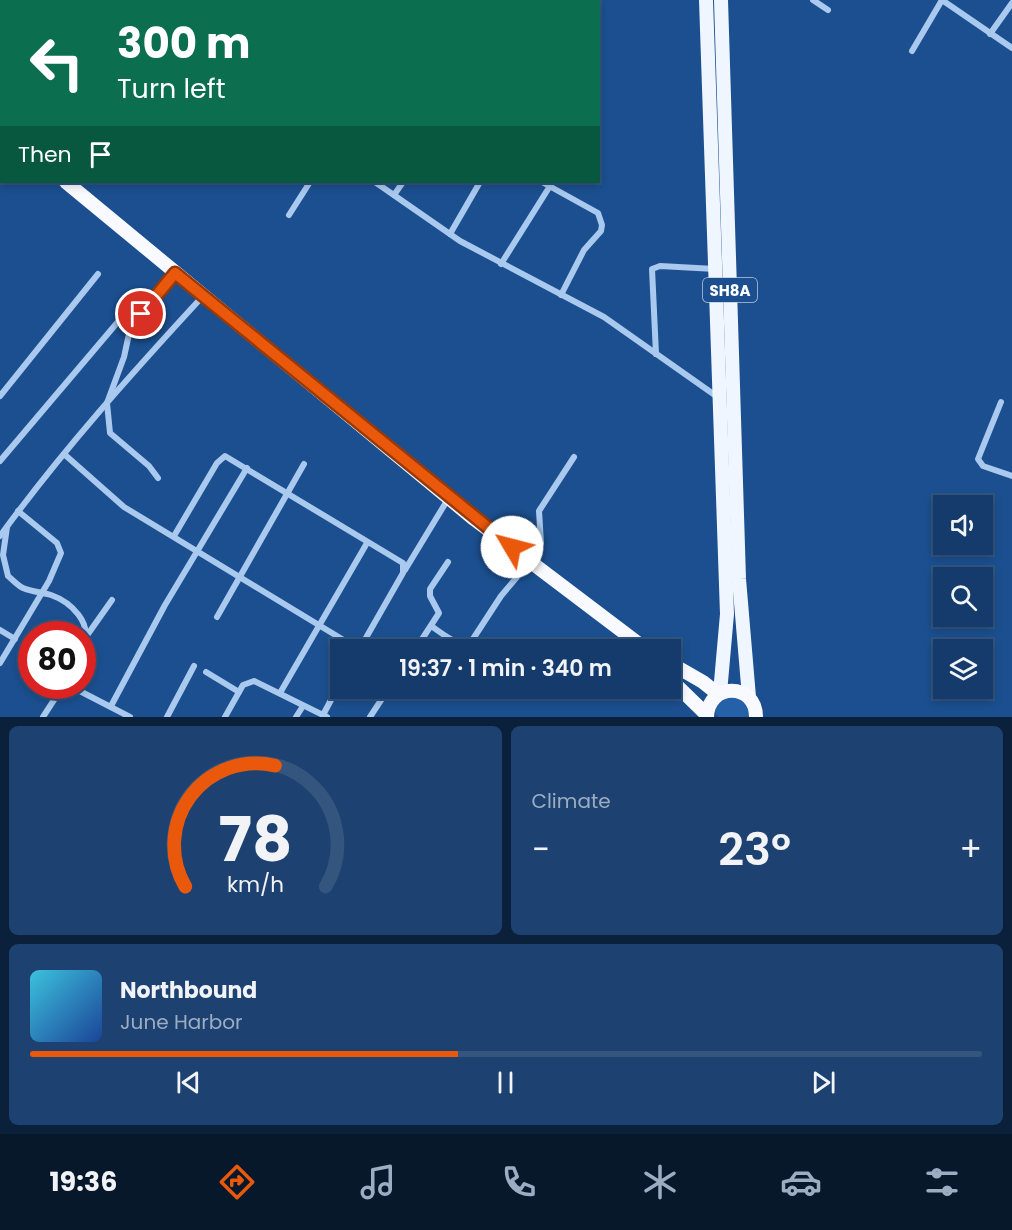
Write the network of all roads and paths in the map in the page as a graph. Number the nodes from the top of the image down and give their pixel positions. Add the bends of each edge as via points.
1 (706, 0) edge
2 (721, 0) edge
3 (813, 0) edge
4 (942, 0) edge
5 (1012, 3) edge
6 (828, 10) dead end
7 (990, 34) junction
8 (1012, 48) edge
9 (912, 51) dead end
10 (67, 183) edge
11 (309, 183) edge
12 (376, 183) edge
13 (402, 183) edge
14 (479, 183) edge
15 (544, 183) edge
16 (550, 186) junction
17 (394, 195) junction
18 (289, 215) dead end
19 (450, 234) junction
20 (501, 264) junction
21 (715, 270) junction
22 (175, 273) junction
23 (98, 274) dead end
24 (561, 295) junction
25 (203, 296) junction
26 (141, 314) junction
27 (656, 354) junction
28 (0, 396) edge
29 (720, 399) junction
30 (1001, 402) dead end
31 (107, 403) junction
32 (64, 454) junction
33 (574, 457) dead end
34 (0, 461) edge
35 (304, 464) dead end
36 (247, 468) junction
37 (1012, 476) edge
38 (158, 478) dead end
39 (285, 492) junction
40 (448, 498) junction
41 (18, 511) junction
42 (7, 526) junction
43 (0, 536) edge
44 (174, 536) junction
45 (367, 543) junction
46 (198, 552) junction
47 (448, 562) dead end
48 (530, 562) junction
49 (0, 572) edge
50 (403, 573) junction
51 (8, 576) junction
52 (241, 577) junction
53 (43, 592) junction
54 (112, 600) dead end
55 (217, 617) dead end
56 (82, 621) edge
57 (96, 623) edge
58 (431, 626) junction
59 (319, 627) junction
60 (0, 630) edge
61 (15, 639) junction
62 (341, 639) edge
63 (365, 639) edge
64 (422, 639) edge
65 (632, 639) edge
66 (0, 663) edge
67 (194, 666) dead end
68 (681, 669) edge
69 (206, 672) dead end
70 (681, 691) edge
71 (239, 692) junction
72 (280, 693) junction
73 (719, 693) junction
74 (749, 697) junction
75 (55, 699) edge
76 (96, 699) edge
77 (333, 699) edge
78 (382, 699) edge
79 (111, 706) junction
80 (303, 706) junction
81 (703, 714) edge
82 (325, 716) edge
83 (758, 716) edge
84 (43, 717) edge
85 (130, 717) edge
86 (167, 717) edge
87 (225, 717) edge
88 (296, 717) edge
89 (370, 717) edge

1 - 21 main road, SH8A
2 - 74 main road, SH8A via 738,579
3 - 6 street
4 - 7 street
4 - 9 street
5 - 7 street
7 - 8 street
10 - 22 highway
11 - 18 street
12 - 17 street
13 - 17 street
14 - 19 street
15 - 16 street
16 - 20 street
16 - 24 street via 598,213 602,225
17 - 19 street
19 - 20 street
20 - 24 street
21 - 27 street via 660,266 652,269
21 - 29 main road, SH8A
22 - 25 highway
22 - 26 street
23 - 28 street
24 - 27 street via 604,317
25 - 31 street
25 - 40 highway
26 - 31 street via 129,334
26 - 34 street via 127,312 122,317
27 - 29 street
29 - 73 main road, SH8A via 727,614
30 - 37 street via 978,459 982,466
31 - 32 street
31 - 38 street via 110,433
32 - 41 street
32 - 44 street via 124,507
33 - 48 street via 539,511 541,543
35 - 39 street
36 - 39 street
36 - 44 street via 229,457 220,459
36 - 46 street
39 - 45 street
39 - 52 street
40 - 48 highway
40 - 50 street
41 - 42 street
41 - 53 street via 60,548
42 - 43 street
42 - 51 street via 3,555
44 - 46 street
45 - 50 street via 403,563
45 - 59 street
46 - 52 street
46 - 79 street via 165,604
47 - 58 street via 430,589 439,613
48 - 58 street via 501,596 471,642 457,643
48 - 65 highway
49 - 51 street
50 - 63 street
51 - 53 street via 26,589
52 - 55 street
52 - 59 street
53 - 56 street via 74,609
53 - 61 street
54 - 57 street
58 - 64 street
59 - 62 street
59 - 72 street
60 - 61 street
61 - 66 street
67 - 86 street
68 - 73 highway
69 - 71 street
70 - 81 highway
71 - 72 street via 248,681 254,681
71 - 87 street
72 - 80 street
73 - 74 highway via 732,690
73 - 81 highway
74 - 83 highway
75 - 84 street
76 - 79 street
77 - 82 street
78 - 89 street
79 - 85 street
80 - 82 street
80 - 88 street

